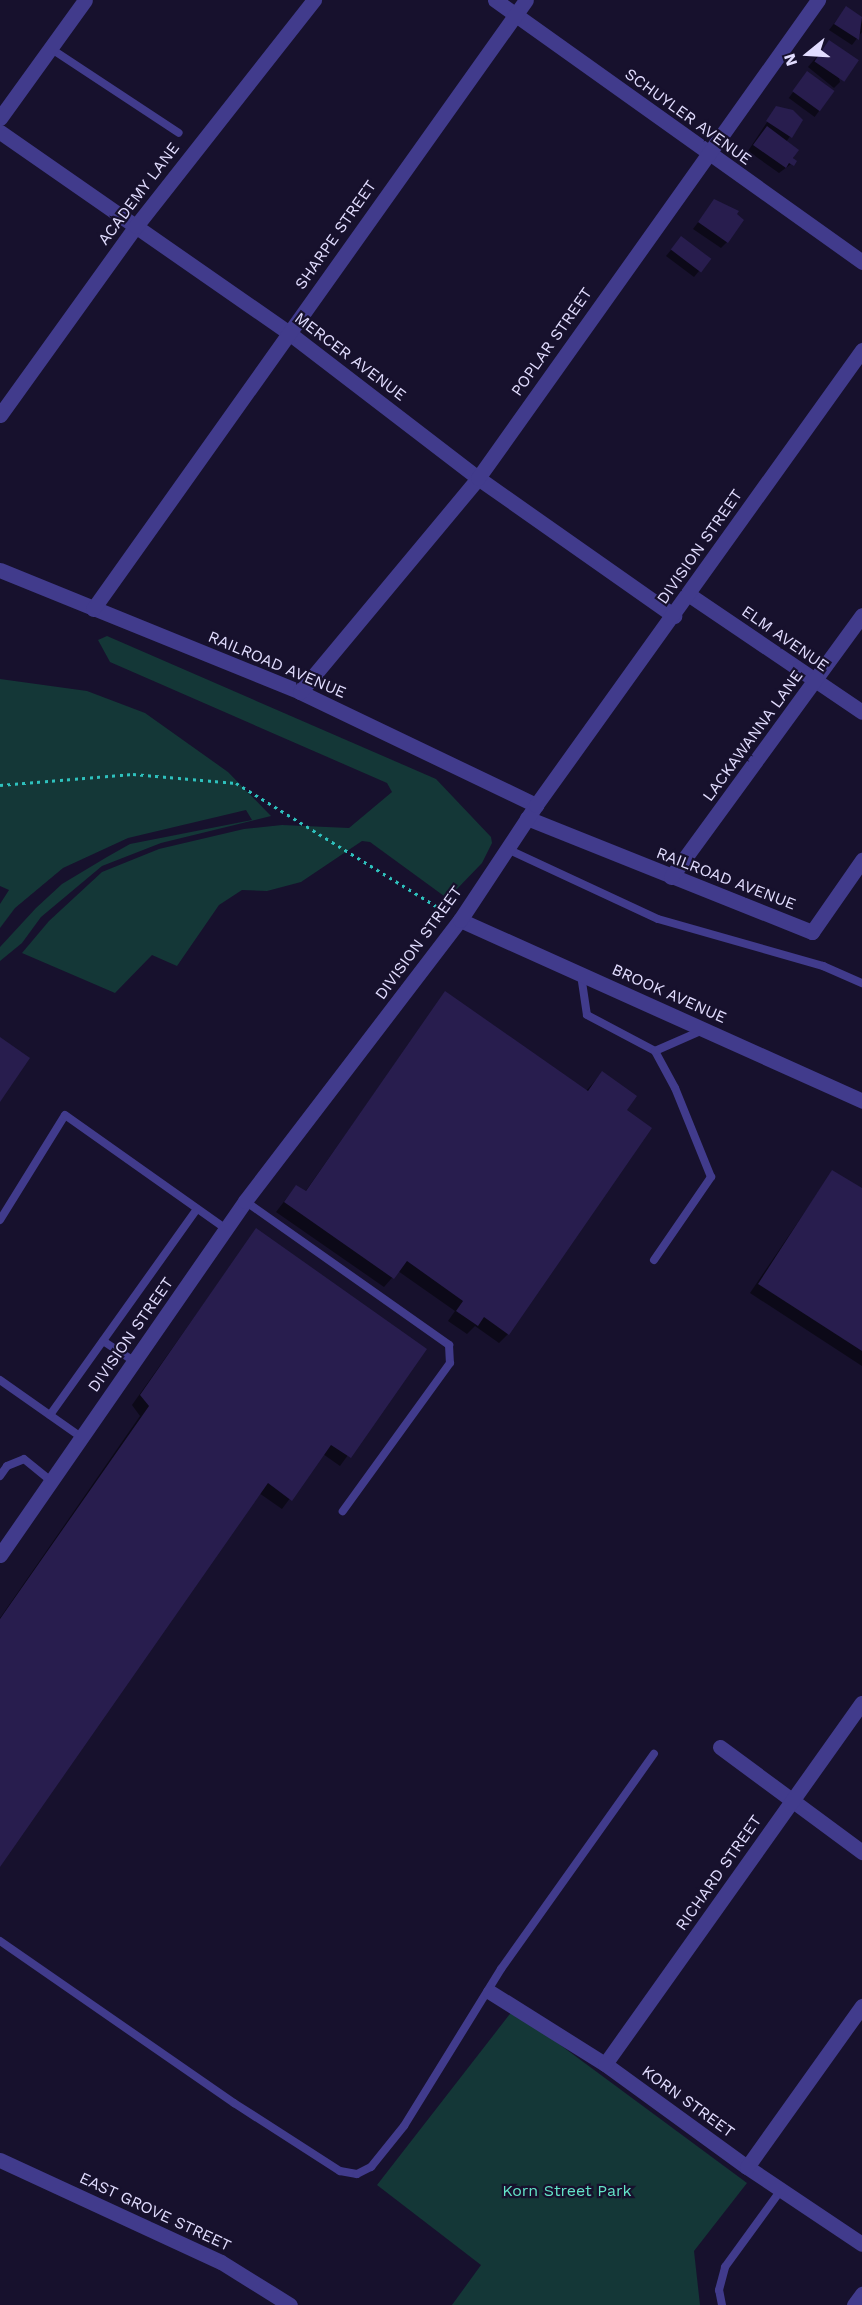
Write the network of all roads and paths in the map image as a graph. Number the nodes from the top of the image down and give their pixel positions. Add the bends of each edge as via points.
1 (85, 0) edge
2 (314, 0) edge
3 (495, 0) edge
4 (526, 0) edge
5 (818, 0) edge
6 (516, 15) junction
7 (50, 48) junction
8 (0, 118) edge
9 (0, 132) edge
10 (179, 134) dead end
11 (707, 154) junction
12 (136, 226) junction
13 (862, 262) edge
14 (289, 333) junction
15 (862, 350) edge
16 (0, 415) edge
17 (478, 478) junction
18 (0, 570) edge
19 (688, 594) junction
20 (93, 609) junction
21 (862, 615) edge
22 (674, 616) junction
23 (816, 683) junction
24 (300, 692) junction
25 (862, 712) edge
26 (0, 785) edge
27 (532, 812) junction
28 (507, 849) junction
29 (862, 860) edge
30 (671, 877) junction
31 (460, 920) junction
32 (581, 975) junction
33 (862, 983) edge
34 (705, 1030) junction
35 (655, 1051) junction
36 (862, 1101) edge
37 (245, 1201) junction
38 (198, 1209) junction
39 (0, 1220) edge
40 (226, 1229) junction
41 (654, 1260) dead end
42 (103, 1341) junction
43 (134, 1361) junction
44 (0, 1380) edge
45 (50, 1415) junction
46 (81, 1437) junction
47 (0, 1476) edge
48 (51, 1481) junction
49 (343, 1511) dead end
50 (0, 1555) edge
51 (862, 1704) edge
52 (720, 1747) dead end
53 (654, 1754) dead end
54 (792, 1801) junction
55 (862, 1852) edge
56 (0, 1941) edge
57 (490, 1992) junction
58 (862, 2006) edge
59 (605, 2064) junction
60 (0, 2160) edge
61 (747, 2167) junction
62 (782, 2190) junction
63 (862, 2244) edge
64 (862, 2294) edge
65 (290, 2305) edge
66 (722, 2305) edge
67 (854, 2305) edge

1 - 7 street
2 - 12 street, ACADEMY LANE
3 - 6 street, SCHUYLER AVENUE
4 - 6 street, SHARPE STREET
5 - 11 street, POPLAR STREET
6 - 11 street, SCHUYLER AVENUE
6 - 14 street, SHARPE STREET
7 - 8 street
7 - 10 lane
9 - 12 street, MERCER AVENUE
11 - 13 street, SCHUYLER AVENUE
11 - 17 street, POPLAR STREET
12 - 14 street, MERCER AVENUE
12 - 16 street, ACADEMY LANE
14 - 17 street, MERCER AVENUE
14 - 20 street, SHARPE STREET
15 - 19 street, DIVISION STREET
17 - 22 street, MERCER AVENUE
17 - 24 street, POPLAR STREET
18 - 20 street, RAILROAD AVENUE
19 - 22 street, DIVISION STREET
19 - 23 street, ELM AVENUE
20 - 24 street, RAILROAD AVENUE
21 - 23 street, LACKAWANNA LANE
22 - 27 street, DIVISION STREET
23 - 25 street, ELM AVENUE
23 - 30 street, LACKAWANNA LANE
24 - 27 street, RAILROAD AVENUE
26 - 31 path via 133,774 236,783
27 - 28 street, DIVISION STREET
27 - 30 street, RAILROAD AVENUE
28 - 31 street, DIVISION STREET
28 - 33 lane via 658,919 824,966
29 - 30 street, RAILROAD AVENUE via 812,932
31 - 32 street, BROOK AVENUE
31 - 37 street, DIVISION STREET
32 - 34 street, BROOK AVENUE
32 - 35 lane via 587,1015
34 - 35 lane
34 - 36 street, BROOK AVENUE
35 - 41 lane via 675,1088 711,1177
37 - 40 street, DIVISION STREET
37 - 49 lane via 449,1345 450,1363
38 - 39 lane via 65,1115
38 - 40 lane
38 - 42 lane
40 - 43 street, DIVISION STREET
42 - 43 lane
42 - 45 lane
43 - 46 street, DIVISION STREET
44 - 45 lane
45 - 46 lane
46 - 48 street, DIVISION STREET
47 - 48 lane via 7,1466 24,1459
48 - 50 street, DIVISION STREET
51 - 54 street, RICHARD STREET
52 - 54 street
53 - 57 lane via 501,1969
54 - 55 street
54 - 59 street, RICHARD STREET
56 - 57 lane via 234,2103 340,2171 357,2174 371,2167 404,2126
57 - 59 street, KORN STREET
58 - 61 street
59 - 61 street, KORN STREET
60 - 65 street, EAST GROVE STREET via 221,2262
61 - 62 street, KORN STREET
62 - 63 street, KORN STREET
62 - 66 lane via 725,2267 719,2290
64 - 67 street

